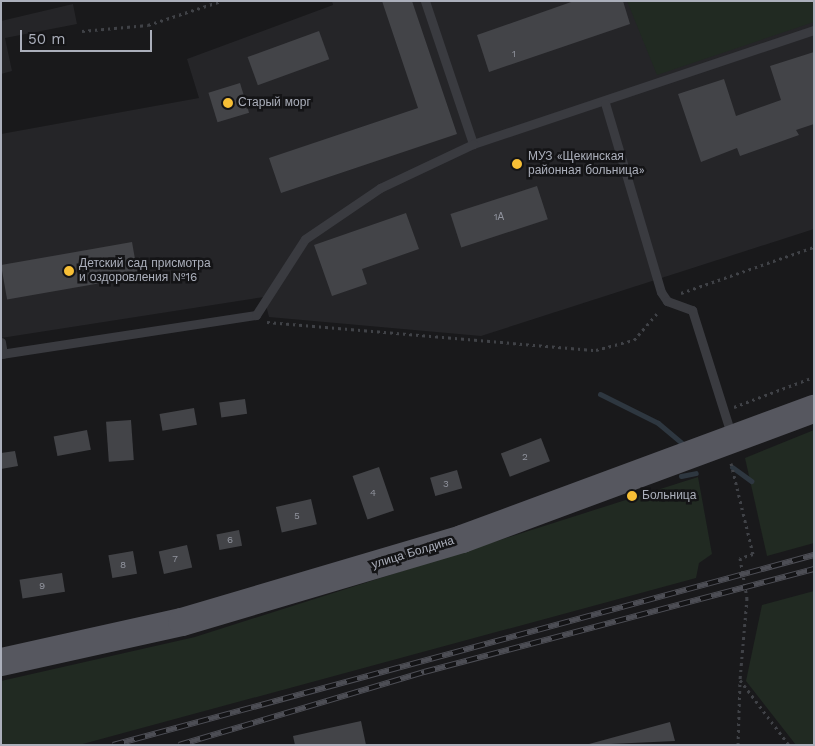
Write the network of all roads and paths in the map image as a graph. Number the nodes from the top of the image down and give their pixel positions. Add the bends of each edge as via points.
1 (221, 1) edge
2 (425, 1) edge
3 (814, 30) edge
4 (82, 31) dead end
5 (605, 103) junction
6 (473, 144) junction
7 (814, 247) edge
8 (667, 301) junction
9 (256, 314) junction
10 (1, 342) edge
11 (2, 354) edge
12 (814, 378) edge
13 (814, 409) edge
14 (722, 412) junction
15 (728, 441) junction
16 (1, 662) edge
17 (740, 680) junction
18 (738, 745) edge
19 (789, 745) edge

1 - 4 path via 148,25
2 - 6 lane
3 - 5 lane
5 - 6 lane
5 - 8 lane
6 - 9 lane via 380,188 305,239
7 - 8 path via 688,289
8 - 9 path via 634,340 596,350 271,324
8 - 14 lane via 692,310
9 - 11 lane
10 - 11 lane
12 - 14 path
13 - 15 main road, улица Болдина
14 - 15 lane
15 - 16 main road, улица Болдина via 462,539 182,622
15 - 17 path via 753,554 740,558 747,598
17 - 18 path
17 - 19 path

